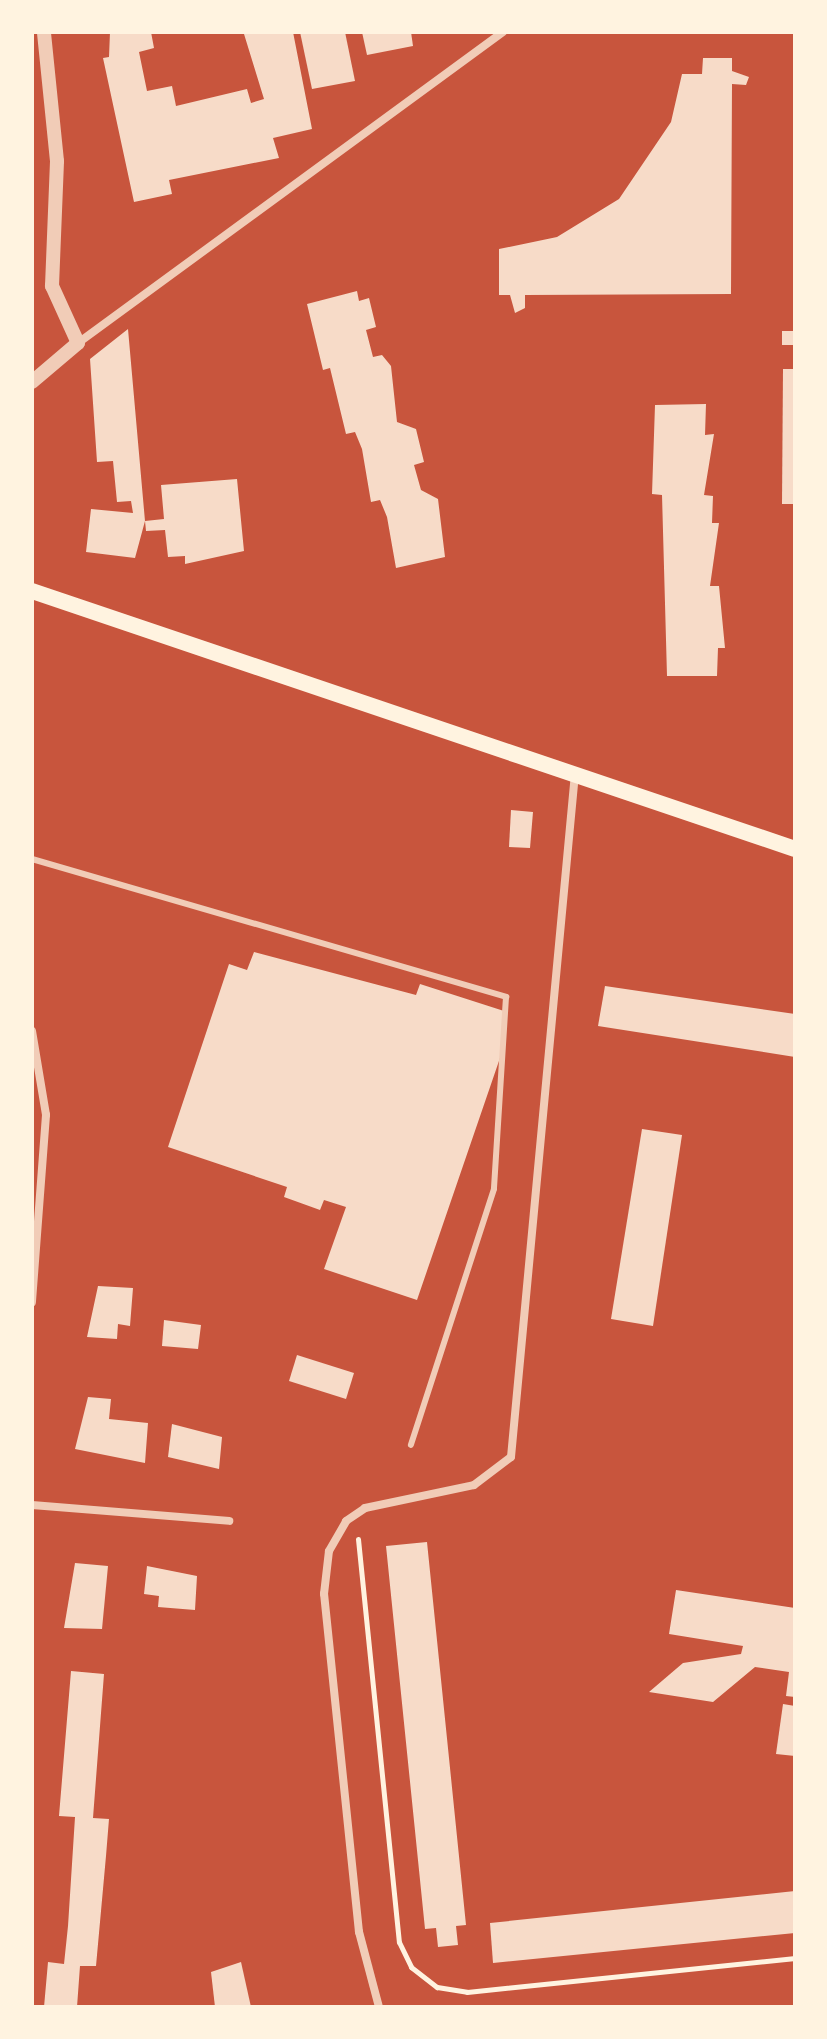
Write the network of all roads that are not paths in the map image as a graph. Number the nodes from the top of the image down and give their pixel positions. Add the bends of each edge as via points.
1 (44, 32) edge
2 (503, 32) edge
3 (78, 343) junction
4 (32, 382) edge
5 (33, 592) edge
6 (575, 772) junction
7 (795, 849) edge
8 (32, 859) edge
9 (32, 1031) edge
10 (32, 1302) edge
11 (411, 1445) dead end
12 (32, 1505) edge
13 (229, 1521) dead end
14 (379, 2007) edge

1 - 3 street via 57,161 52,286
2 - 3 street
3 - 4 street
5 - 6 main road
6 - 7 main road
6 - 14 street via 511,1457 474,1485 356,1514 329,1551 324,1594 359,1932
8 - 11 lane via 506,997 494,1189
9 - 10 street via 46,1115
12 - 13 street

